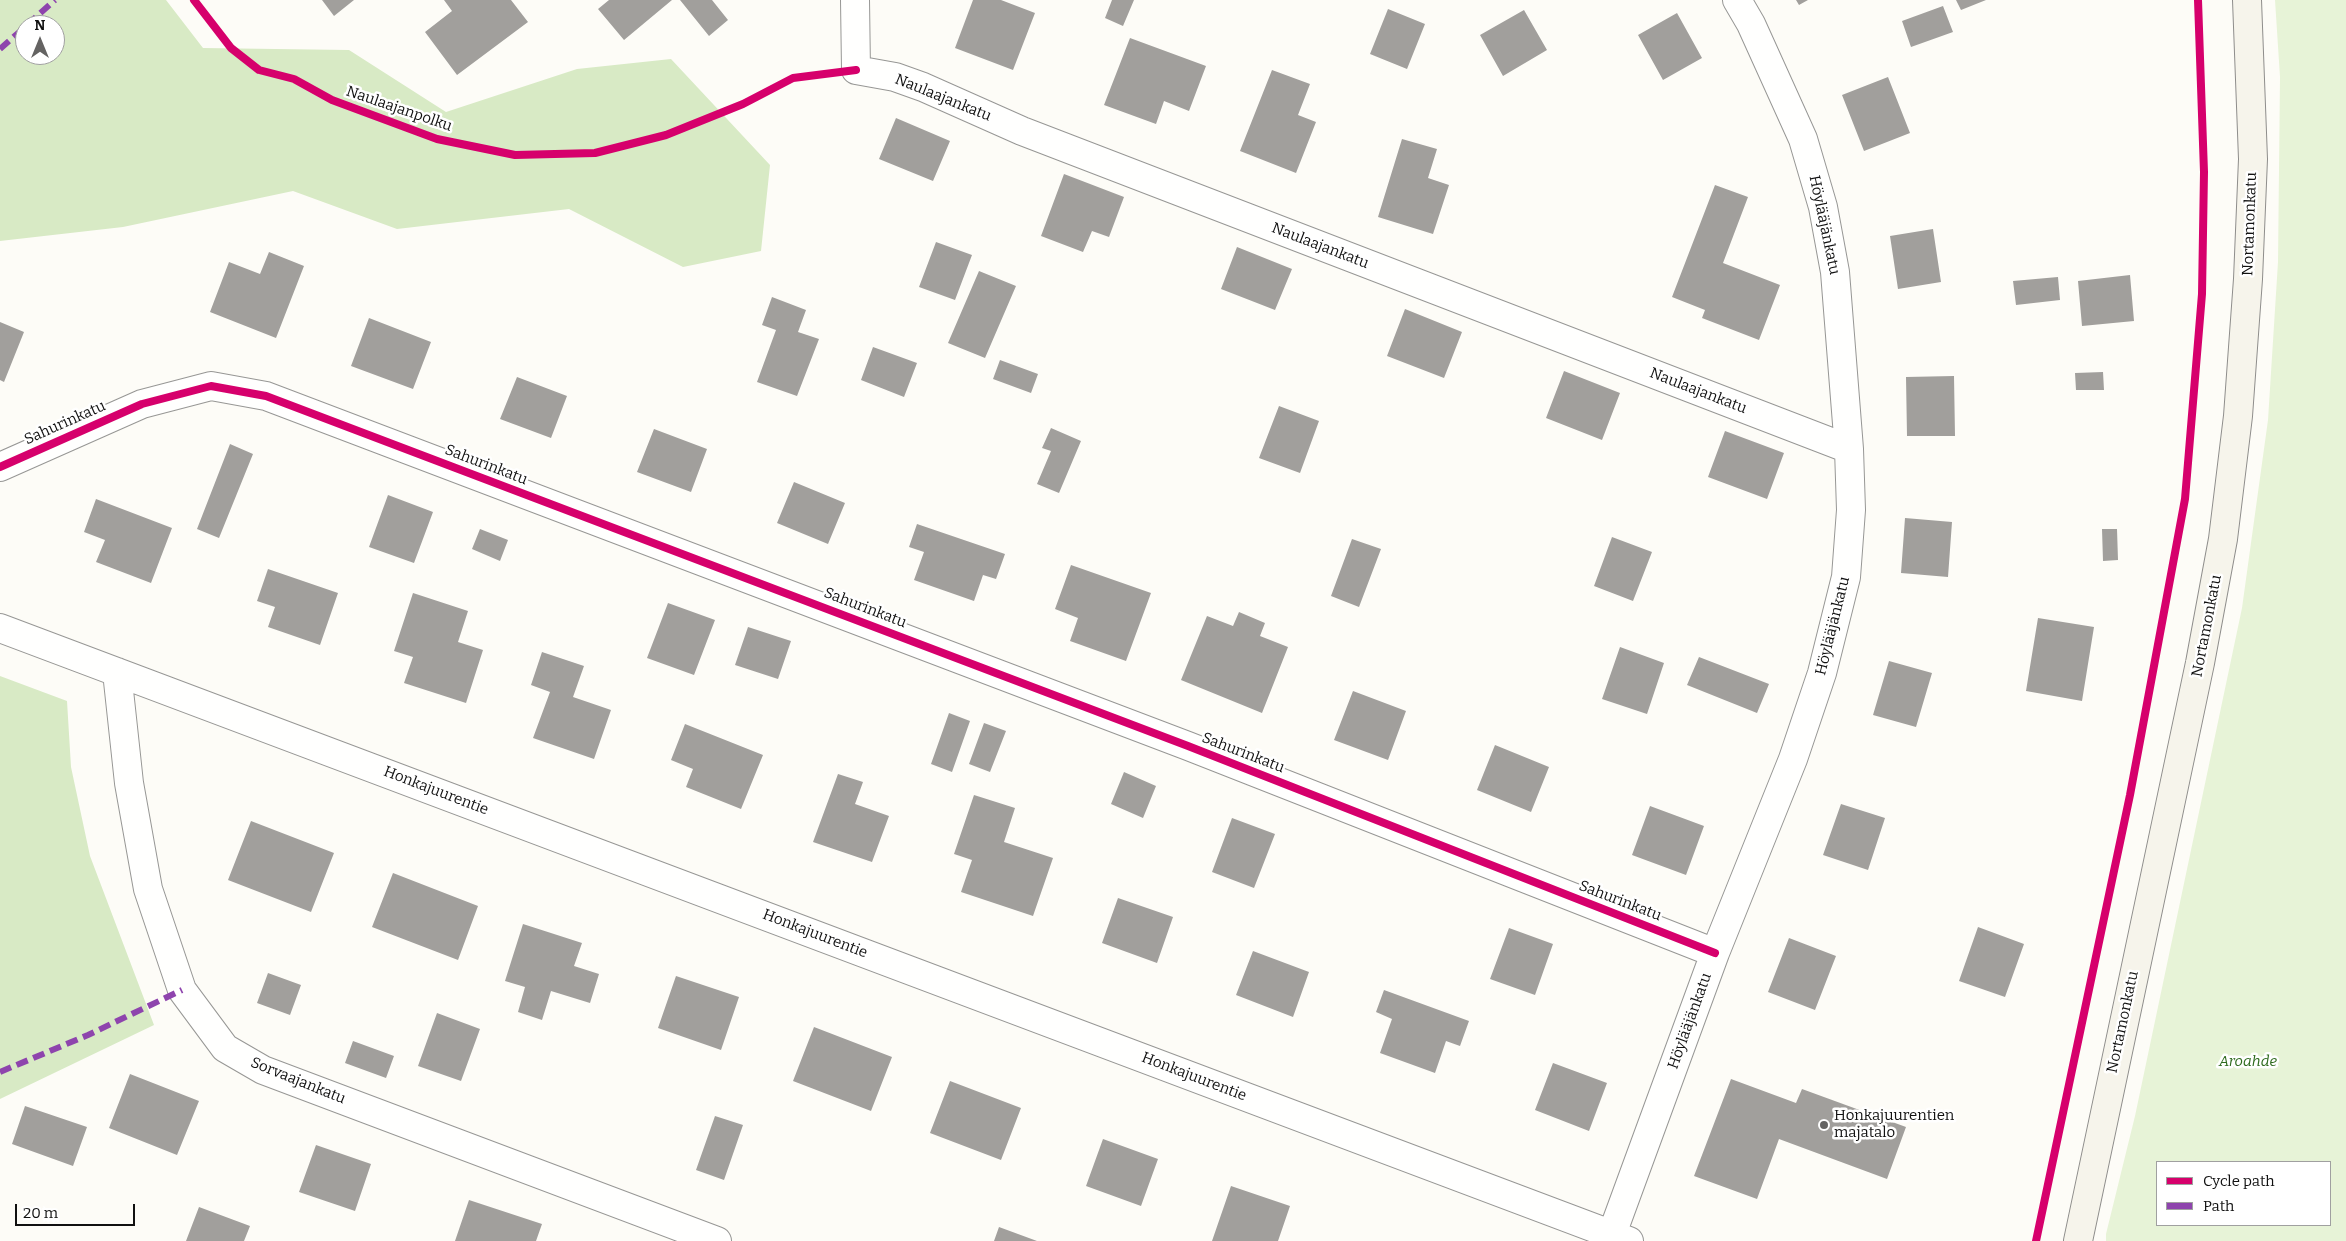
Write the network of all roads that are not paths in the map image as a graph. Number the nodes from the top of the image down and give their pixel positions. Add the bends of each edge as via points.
1 (855, 0) edge
2 (1737, 0) edge
3 (2247, 0) edge
4 (1850, 449) junction
5 (0, 467) edge
6 (0, 628) edge
7 (117, 672) junction
8 (1715, 953) junction
9 (1615, 1239) edge
10 (717, 1241) edge
11 (2078, 1241) edge

1 - 4 street, Naulaajankatu via 856,70 895,77 923,87 1022,131
2 - 4 street, Höylääjänkatu via 1803,139 1823,207 1835,272
3 - 11 main road, Nortamonkatu via 2253,159 2248,280 2238,416 2223,538 2200,663
4 - 8 street, Höylääjänkatu via 1851,510 1846,577 1822,673 1793,759
5 - 8 street, Sahurinkatu via 142,404 211,386 266,396 1188,746
6 - 7 street, Honkajuurentie
7 - 9 street, Honkajuurentie
7 - 10 street, Sorvaajankatu via 129,783 148,889 182,990 225,1048 263,1070
8 - 9 street, Höylääjänkatu

